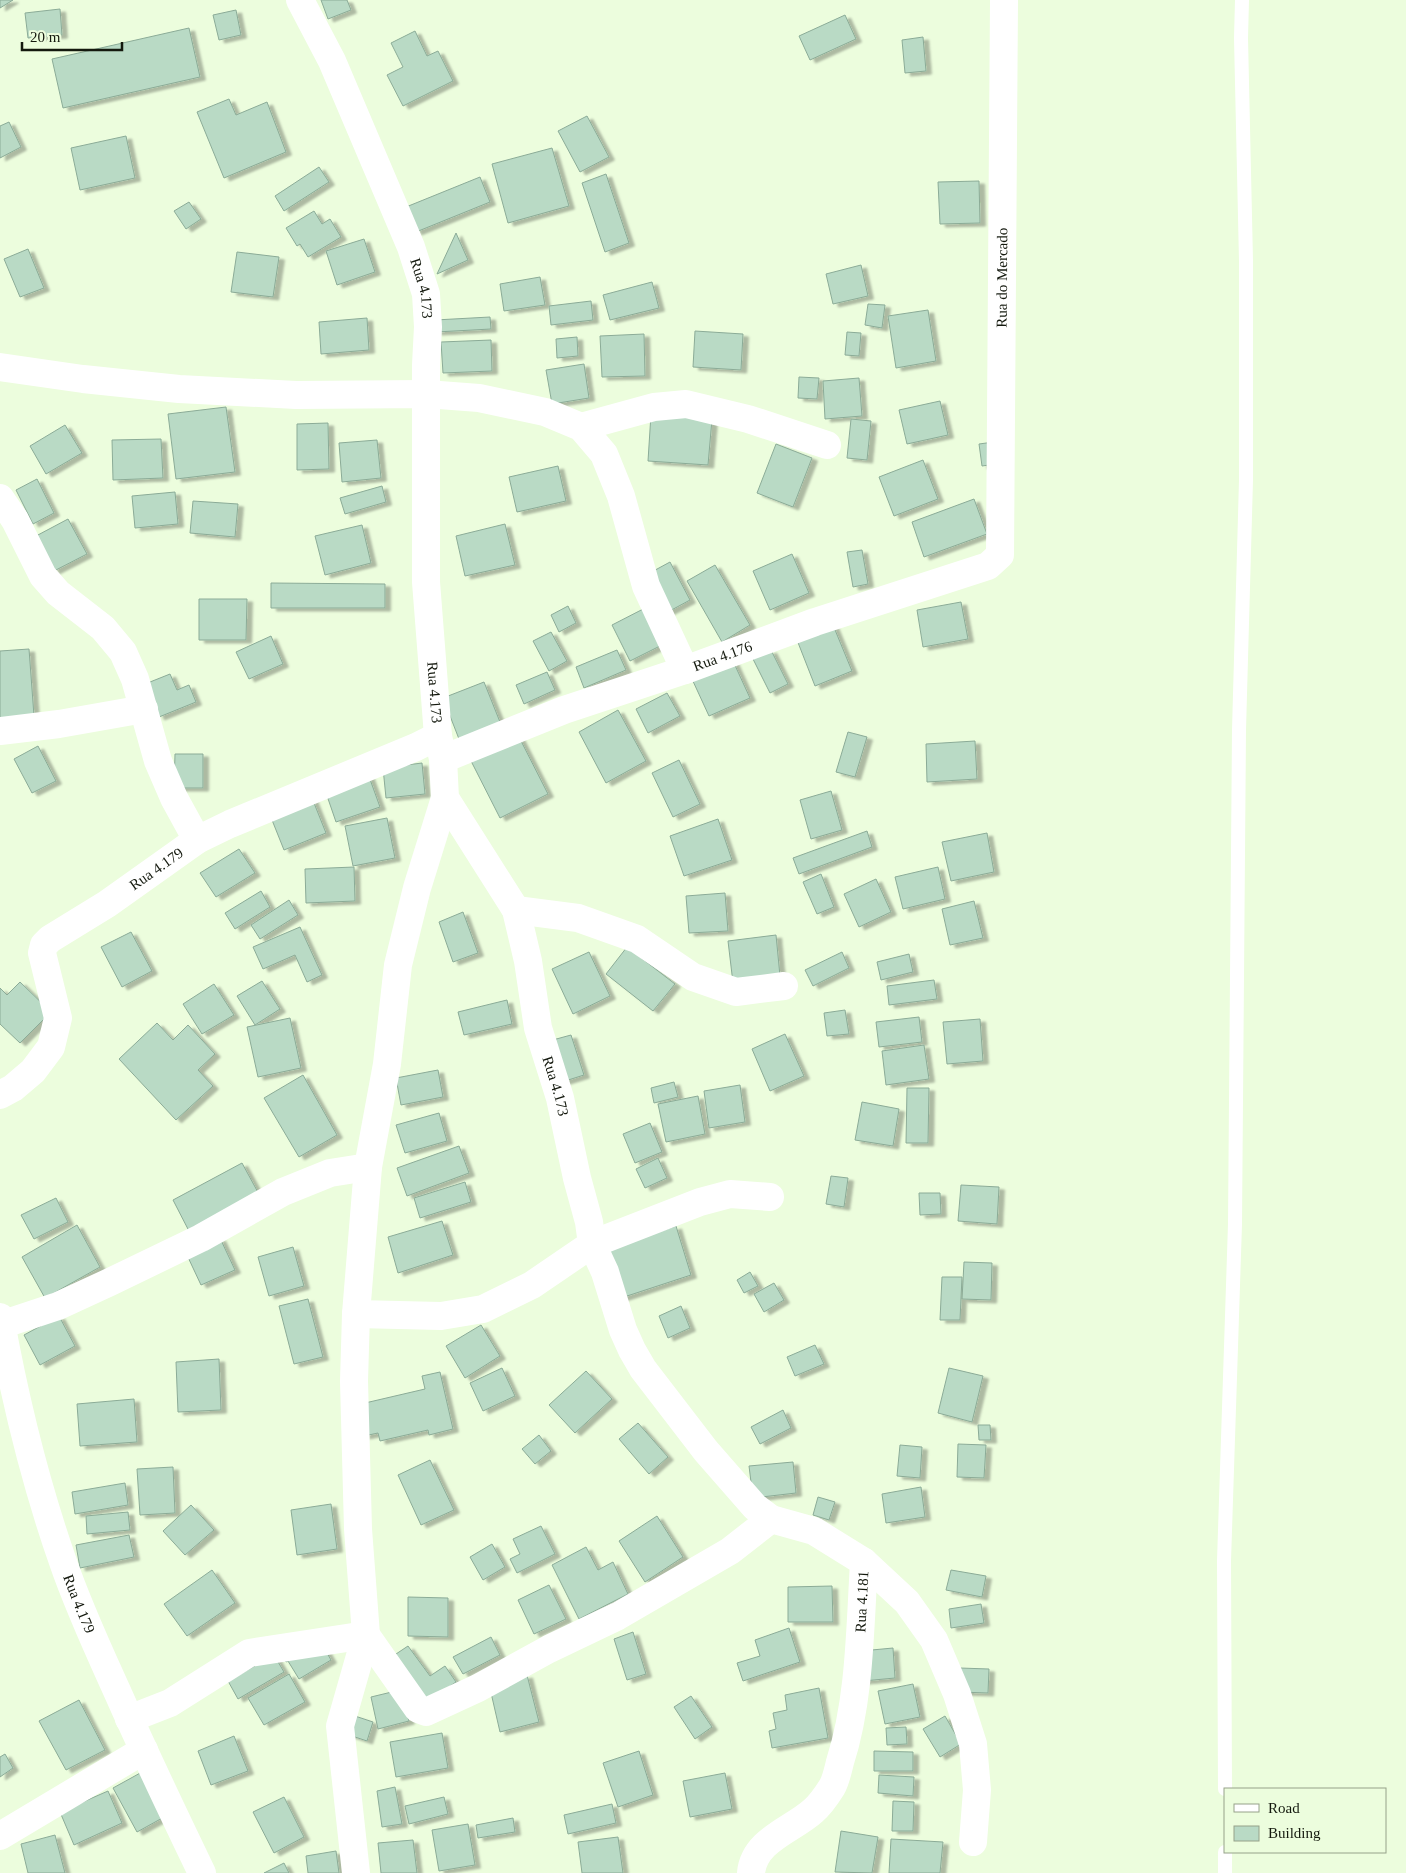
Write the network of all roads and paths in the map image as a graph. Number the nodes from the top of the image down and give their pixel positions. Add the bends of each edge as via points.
1 (300, 0) edge
2 (1004, 0) edge
3 (1242, 0) edge
4 (0, 367) edge
5 (426, 394) junction
6 (581, 427) junction
7 (827, 445) dead end
8 (0, 498) edge
9 (1000, 555) joint
10 (685, 670) junction
11 (144, 709) junction
12 (0, 731) edge
13 (441, 747) junction
14 (444, 798) junction
15 (197, 840) junction
16 (516, 910) junction
17 (784, 986) dead end
18 (0, 1095) edge
19 (368, 1167) junction
20 (770, 1197) dead end
21 (592, 1244) junction
22 (356, 1314) junction
23 (1, 1334) edge
24 (643, 1368) joint
25 (771, 1519) junction
26 (864, 1562) junction
27 (366, 1635) junction
28 (129, 1719) junction
29 (144, 1750) junction
30 (1225, 1788) edge
31 (0, 1836) edge
32 (973, 1842) dead end
33 (1225, 1853) edge
34 (202, 1873) edge
35 (356, 1873) edge
36 (751, 1873) edge
37 (1226, 1873) edge

1 - 5 street, Rua 4.173 via 332,61 411,247 426,294
2 - 9 street, Rua do Mercado
3 - 30 lane via 1246,480 1235,1224 1224,1561
4 - 5 street via 179,389 296,395
5 - 6 street via 488,400 545,412
5 - 13 street, Rua 4.173 via 426,582
6 - 7 street via 654,407 686,404 748,419
6 - 10 street via 604,454 621,496 646,586
8 - 11 street via 16,520 43,576 58,593 103,628 123,652
9 - 10 street, Rua 4.176 via 988,566 815,622
10 - 13 street, Rua 4.176
11 - 12 street
11 - 15 street via 158,761
13 - 14 street, Rua 4.173
13 - 15 street, Rua 4.179 via 416,747
14 - 16 street, Rua 4.173
14 - 19 street via 416,888 398,965 387,1064
15 - 18 street, Rua 4.179 via 44,944 42,953 58,1018 51,1047 33,1071
16 - 17 street via 578,918 637,939 693,977 736,992
16 - 21 street, Rua 4.173 via 538,1028 560,1098
19 - 22 street
19 - 23 street via 330,1173 283,1192 201,1238
20 - 21 street via 730,1194 700,1202
21 - 22 street via 532,1285 483,1310 441,1316
21 - 24 street, Rua 4.173 via 605,1272 623,1330
22 - 27 street via 354,1381 358,1529
23 - 28 street, Rua 4.179 via 40,1492 63,1563
24 - 25 street, Rua 4.181 via 706,1451 755,1507
25 - 26 street, Rua 4.181 via 814,1532
25 - 27 street via 730,1550 618,1616 426,1712 418,1710
26 - 32 street via 907,1602 934,1640 957,1694 973,1744 978,1790
26 - 36 street, Rua 4.181 via 851,1718 833,1786 814,1811 763,1846
27 - 28 street via 249,1653 170,1703
27 - 35 street via 340,1726
28 - 29 street, Rua 4.179
29 - 31 street
29 - 34 street, Rua 4.179
33 - 37 lane

